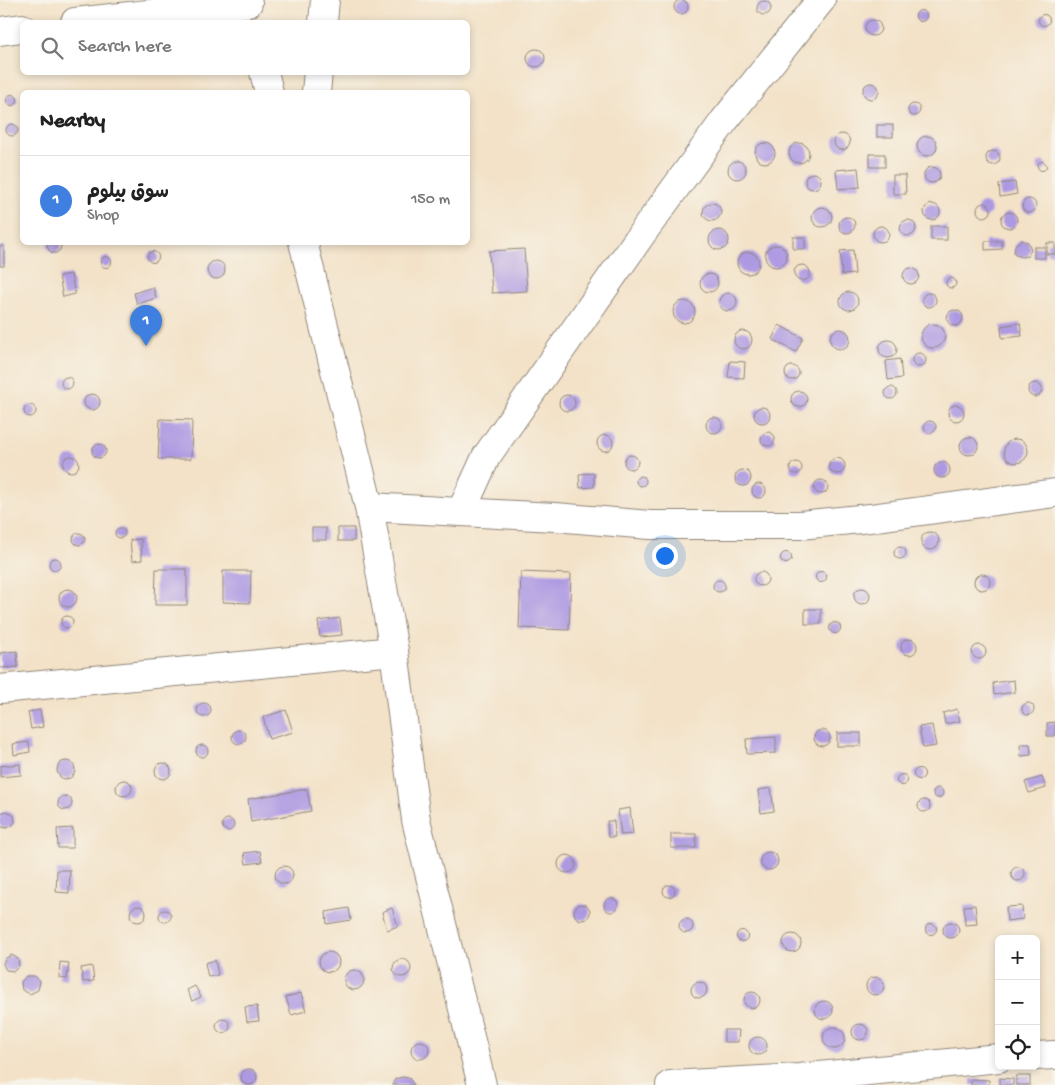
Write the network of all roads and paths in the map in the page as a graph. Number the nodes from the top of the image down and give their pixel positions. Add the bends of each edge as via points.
1 (325, 0) edge
2 (821, 0) edge
3 (249, 8) edge
4 (100, 20) edge
5 (322, 20) edge
6 (20, 28) edge
7 (0, 31) edge
8 (265, 75) edge
9 (318, 75) edge
10 (268, 90) edge
11 (316, 90) edge
12 (306, 248) edge
13 (1055, 493) edge
14 (369, 507) junction
15 (461, 512) junction
16 (394, 651) junction
17 (0, 689) edge
18 (1055, 1054) edge
19 (1040, 1056) edge
20 (995, 1058) edge
21 (482, 1085) edge
22 (670, 1085) edge

1 - 5 street
2 - 15 street via 724,121 641,234 486,457
3 - 4 street
6 - 7 street
8 - 10 street
9 - 11 street
12 - 14 street
13 - 15 street via 800,525 650,525
14 - 15 street
14 - 16 street
16 - 17 street
16 - 21 street via 416,820
18 - 19 street
20 - 22 street via 799,1078

